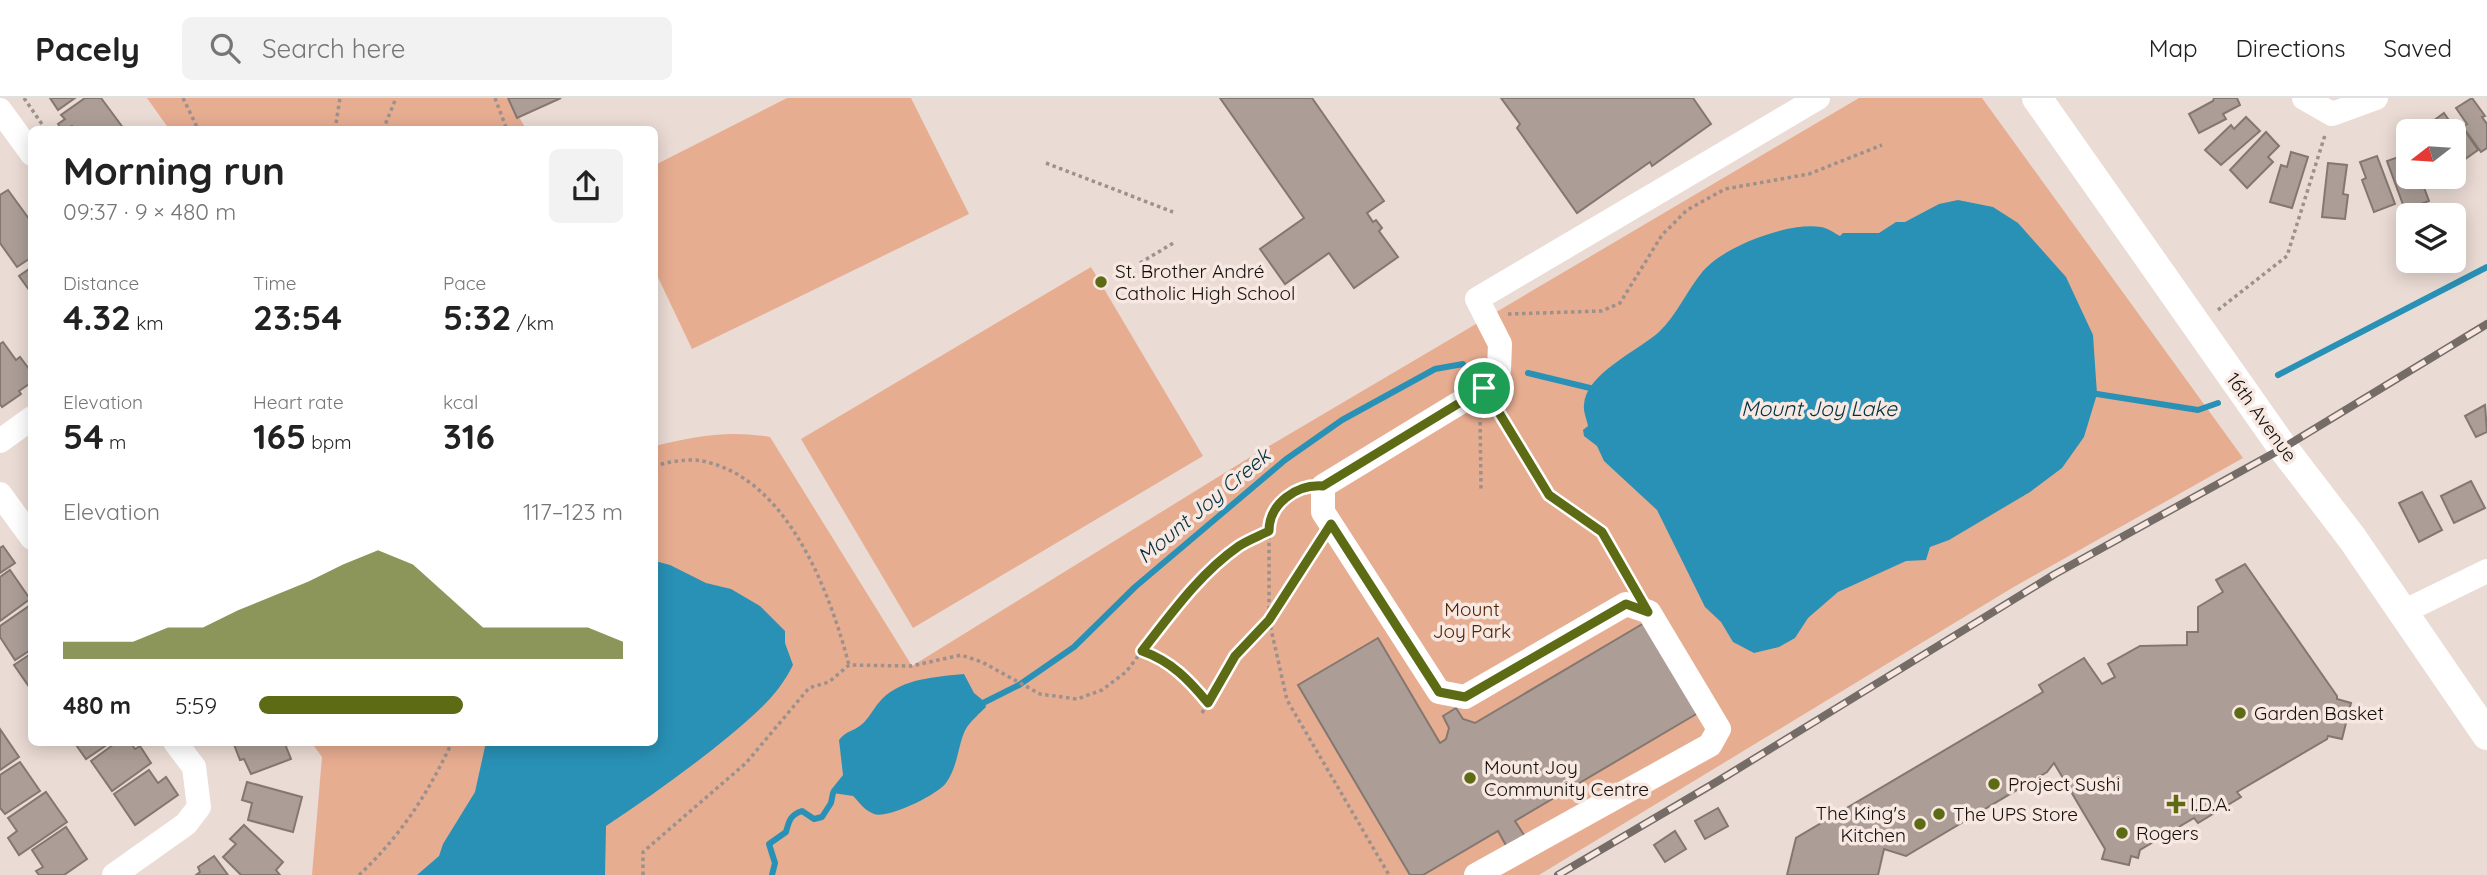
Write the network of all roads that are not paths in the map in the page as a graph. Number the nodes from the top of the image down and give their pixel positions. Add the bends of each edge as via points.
1 (1818, 98) edge
2 (2037, 98) edge
3 (2304, 98) edge
4 (2376, 98) edge
5 (0, 110) edge
6 (28, 148) edge
7 (28, 421) edge
8 (0, 441) edge
9 (0, 494) edge
10 (28, 532) edge
11 (2487, 571) edge
12 (2403, 612) junction
13 (2487, 736) edge
14 (178, 746) edge
15 (114, 875) edge
16 (1476, 875) edge

1 - 16 street via 1477,299 1500,344 1499,370 1484,388 1323,486 1323,512 1439,692 1465,697 1626,604 1648,612 1719,729 1710,745
2 - 12 main road, 16th Avenue
3 - 4 street via 2332,114
5 - 6 street
7 - 8 street
9 - 10 street
11 - 12 street
12 - 13 main road, 16th Avenue
14 - 15 street via 194,767 199,807 187,824

